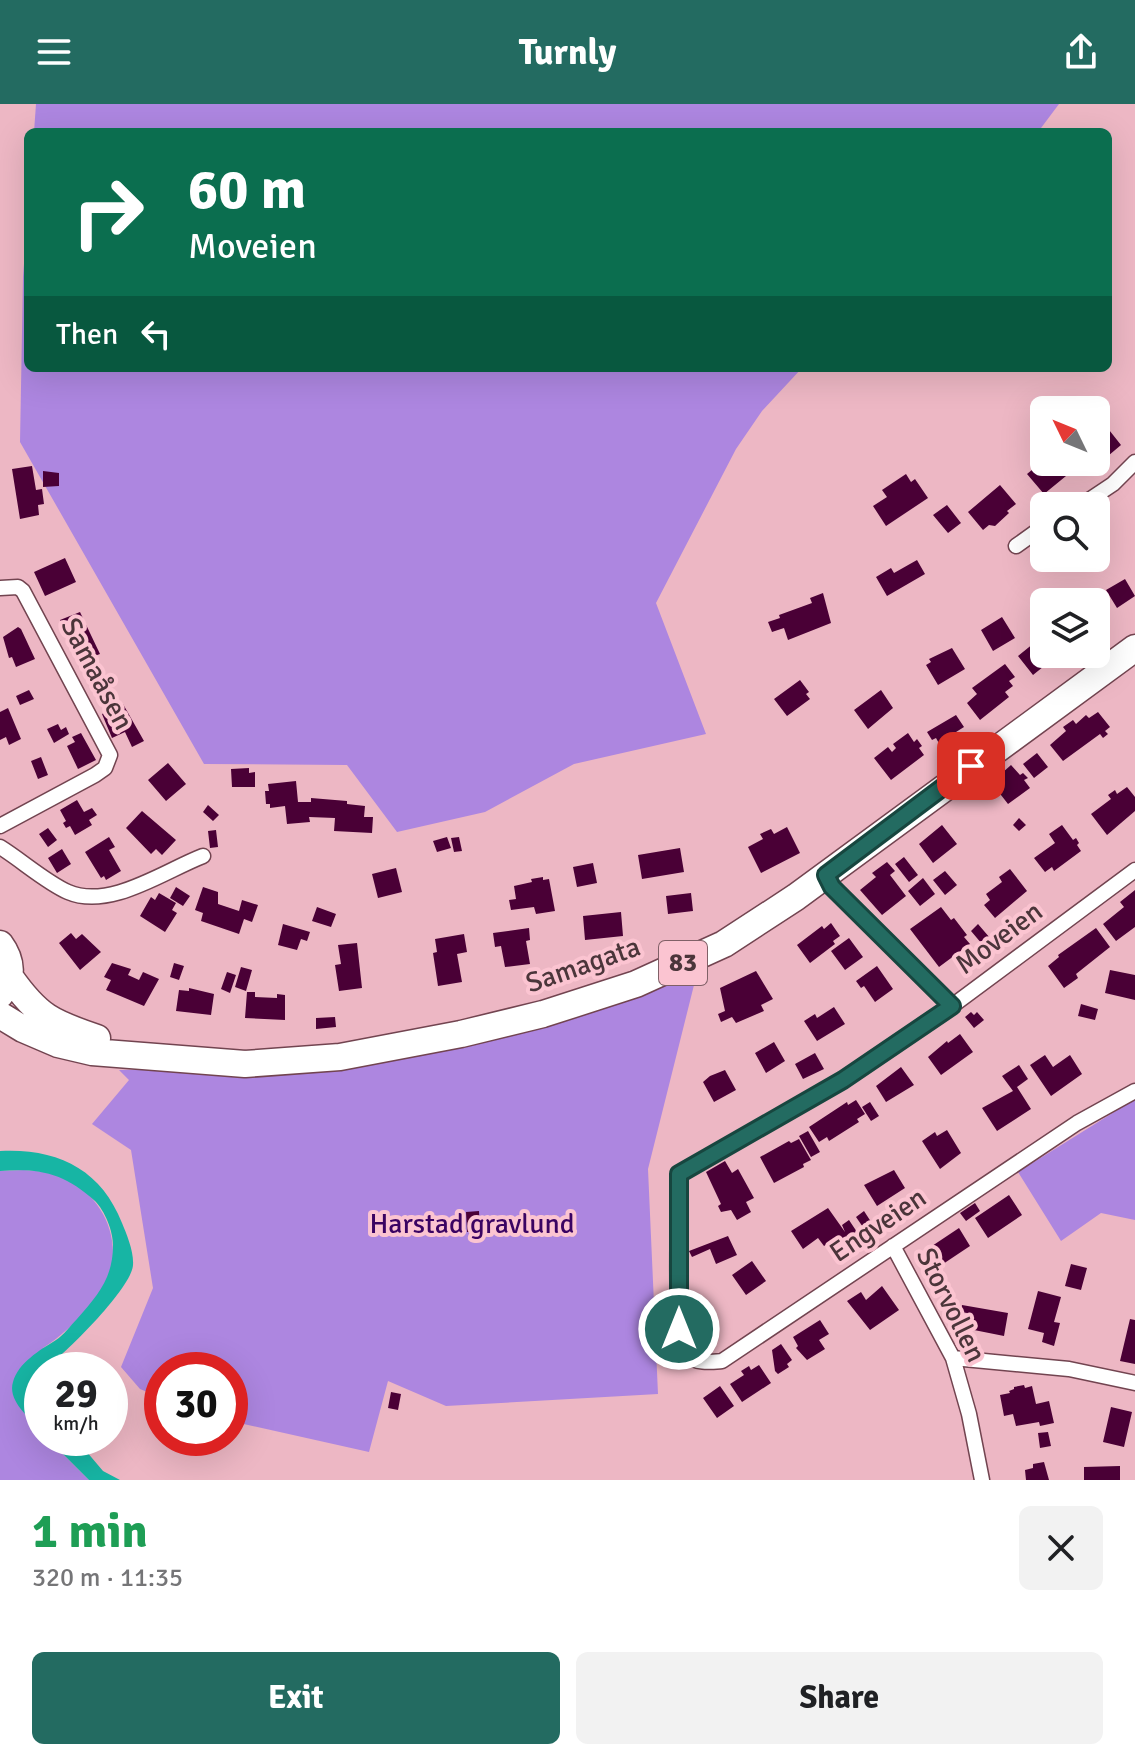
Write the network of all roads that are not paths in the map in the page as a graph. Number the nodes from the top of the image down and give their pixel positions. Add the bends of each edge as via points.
1 (1135, 462) edge
2 (1101, 492) edge
3 (1030, 536) edge
4 (1016, 546) dead end
5 (0, 588) edge
6 (1135, 648) edge
7 (0, 826) edge
8 (0, 847) edge
9 (203, 856) dead end
10 (1135, 870) edge
11 (826, 875) junction
12 (0, 944) edge
13 (5, 986) edge
14 (952, 1006) junction
15 (0, 1015) edge
16 (146, 1055) junction
17 (1135, 1091) edge
18 (893, 1246) junction
19 (678, 1309) joint
20 (953, 1358) junction
21 (1135, 1383) edge
22 (982, 1480) edge

1 - 2 street
3 - 4 street
5 - 7 street, Samaåsen via 23,591 107,746 109,761 95,775
6 - 11 highway, Samagata / 83
8 - 9 street via 67,892 97,897 122,892
10 - 14 street, Moveien
11 - 14 street
11 - 16 highway, Samagata / 83 via 724,944 636,984 543,1014 340,1057 245,1064
12 - 13 highway, 83 via 8,956
13 - 16 highway, Samagata / 83 via 50,1021
14 - 19 street, Moveien via 843,1080 679,1174
15 - 16 highway, Samagata / 83 via 58,1044
17 - 18 street, Engveien via 1077,1123
18 - 19 street, Engveien via 722,1361 695,1361 687,1355
18 - 20 street, Storvollen
20 - 21 street via 1069,1369
20 - 22 street, Storvollen

